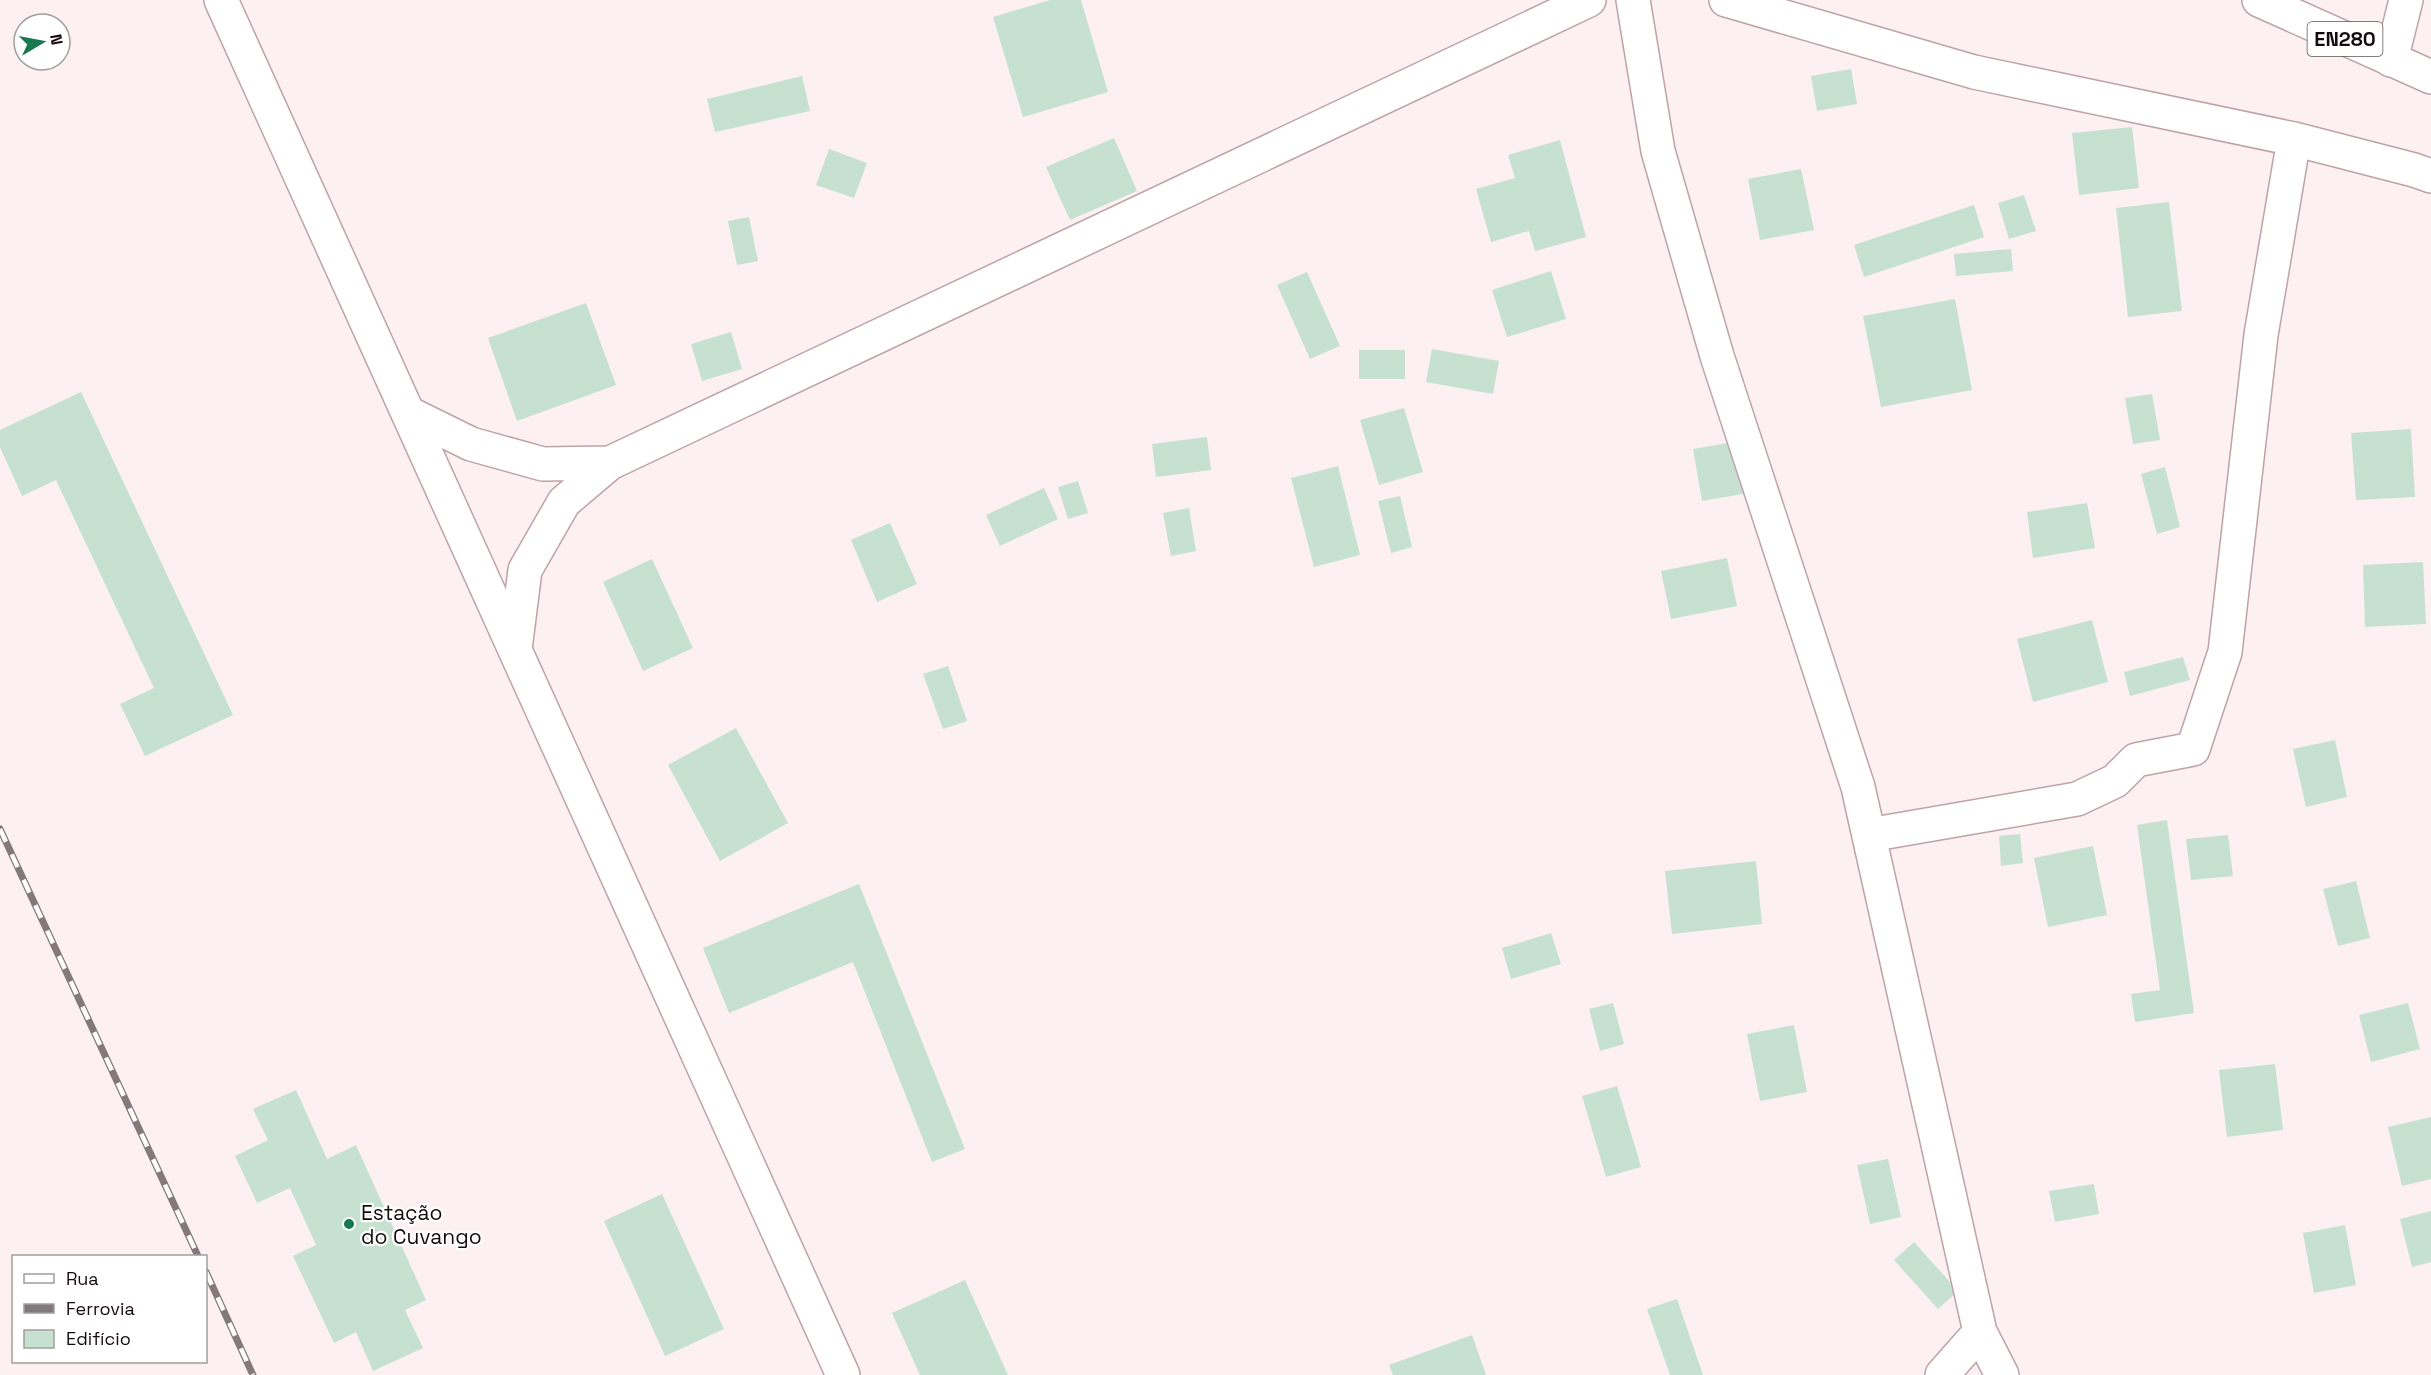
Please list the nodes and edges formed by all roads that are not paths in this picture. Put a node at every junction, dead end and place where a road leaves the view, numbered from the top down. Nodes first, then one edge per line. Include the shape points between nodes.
1 (221, 0) edge
2 (1589, 0) edge
3 (1633, 0) edge
4 (1726, 0) edge
5 (2259, 0) edge
6 (2406, 0) edge
7 (2391, 60) junction
8 (2431, 77) edge
9 (2294, 139) junction
10 (2431, 177) edge
11 (408, 413) junction
12 (610, 463) junction
13 (515, 650) junction
14 (1869, 835) junction
15 (1980, 1332) junction
16 (843, 1375) edge
17 (1942, 1375) edge
18 (2002, 1375) edge

1 - 11 street
2 - 12 street
3 - 14 street via 1658,151 1717,356 1858,787
4 - 9 street via 1974,72
5 - 7 street, EN280
6 - 7 street
7 - 8 street, EN280
9 - 10 street
9 - 14 street via 2261,335 2225,652 2193,749 2136,760 2115,781 2077,799
11 - 12 street via 471,444 543,464
11 - 13 street
12 - 13 street via 564,502 525,570
13 - 16 street
14 - 15 street
15 - 17 street
15 - 18 street

